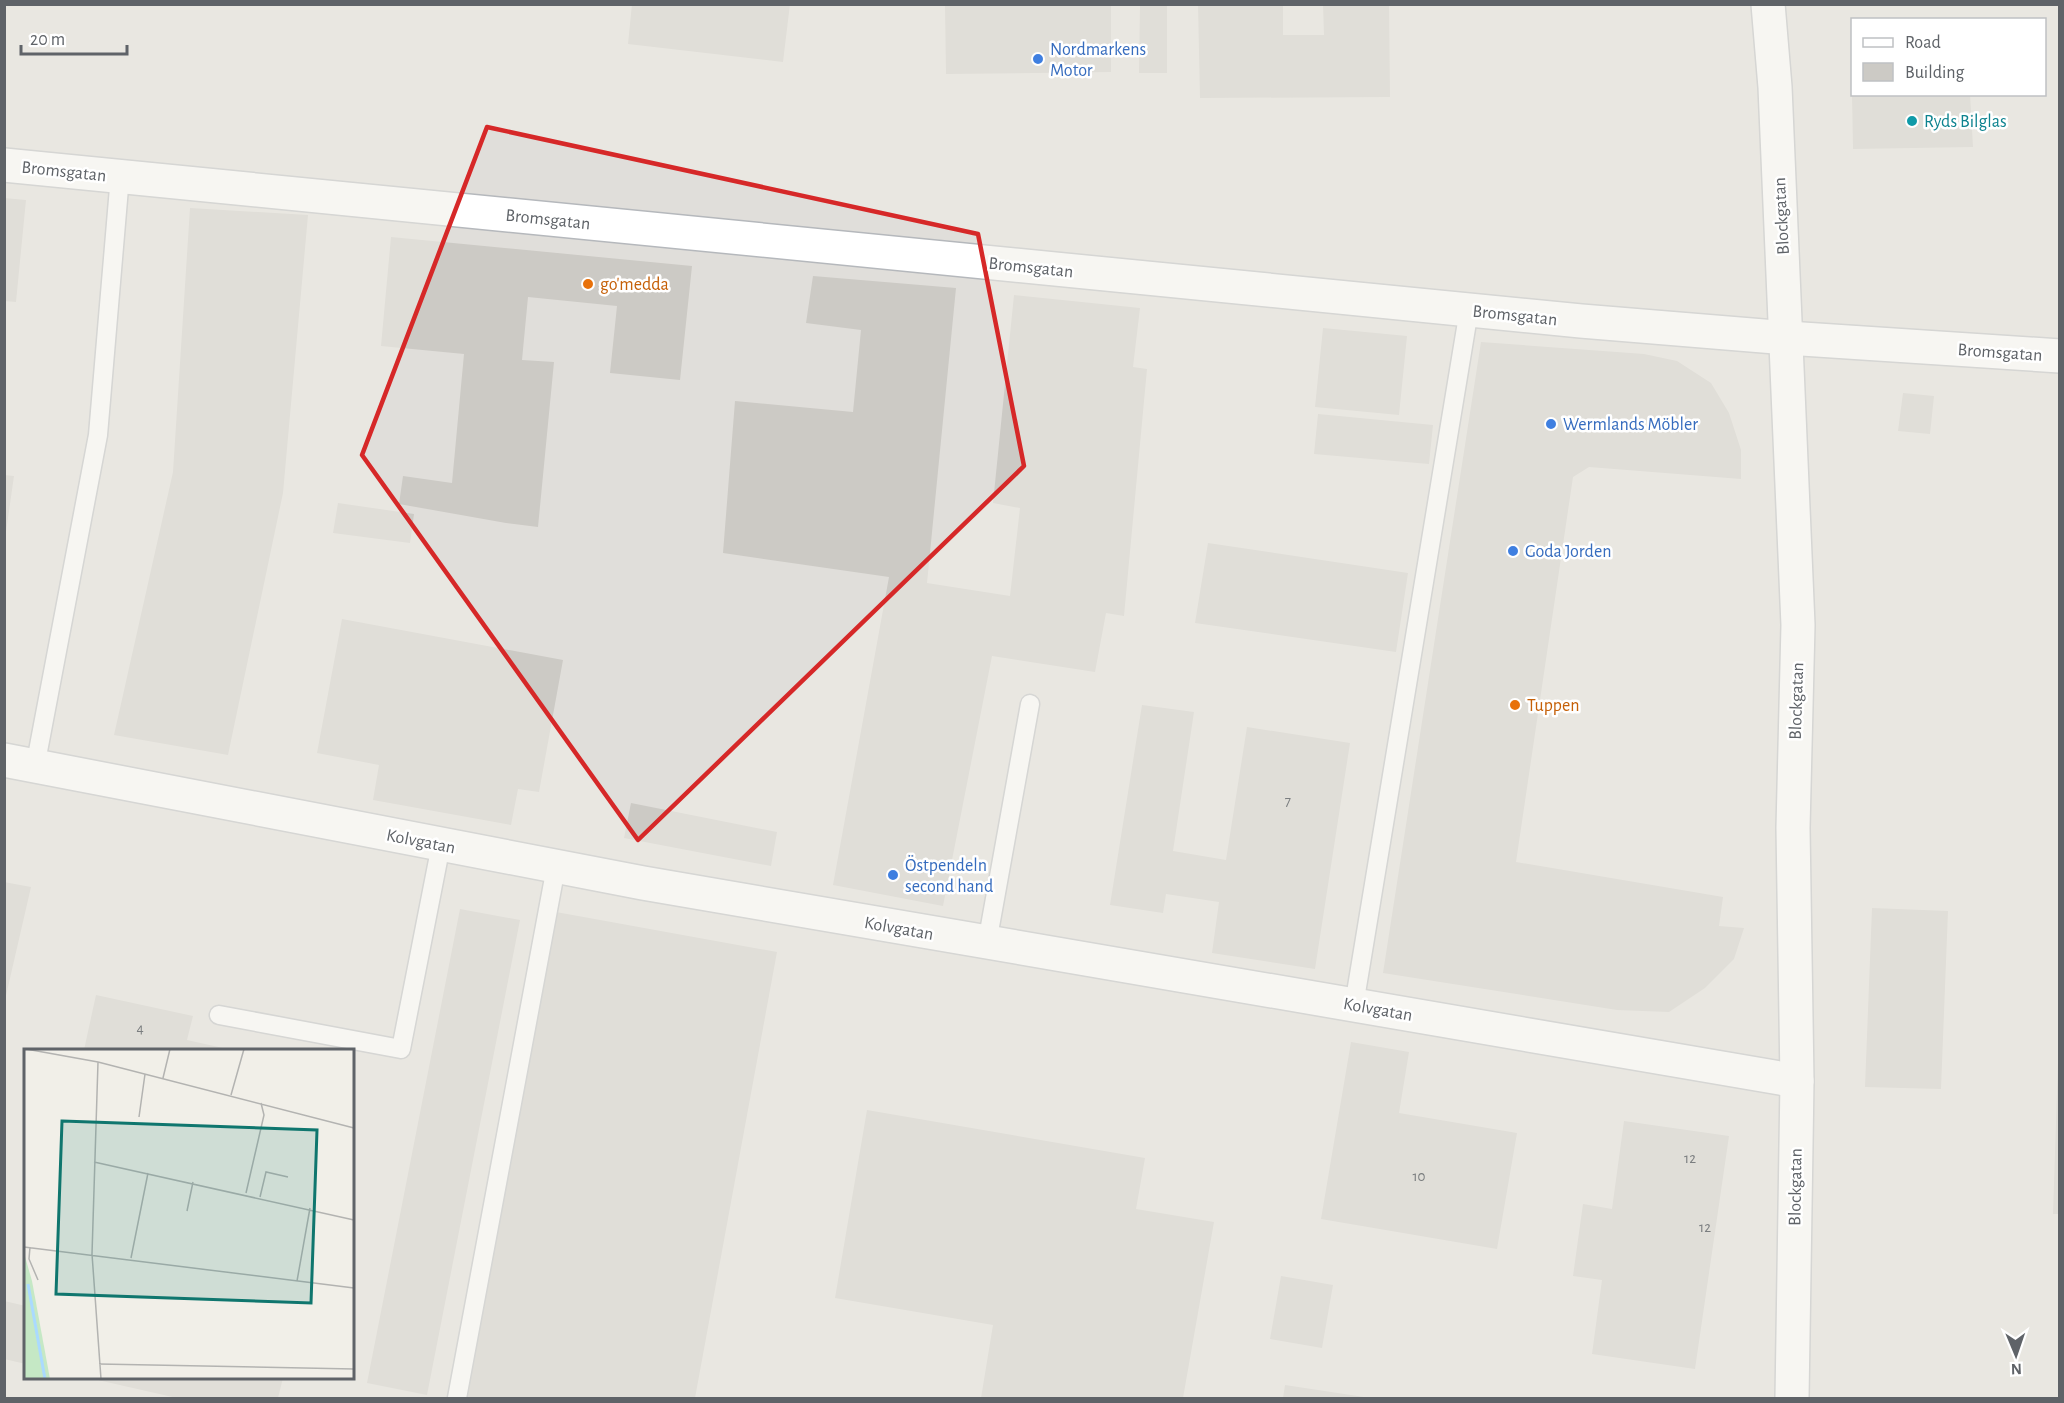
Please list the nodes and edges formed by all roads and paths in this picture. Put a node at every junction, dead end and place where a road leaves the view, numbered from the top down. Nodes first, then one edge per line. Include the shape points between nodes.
1 (1768, 4) edge
2 (4, 165) edge
3 (120, 176) junction
4 (1469, 310) junction
5 (1787, 338) junction
6 (2060, 356) edge
7 (1030, 704) dead end
8 (20, 763) edge
9 (441, 844) junction
10 (556, 867) junction
11 (987, 943) junction
12 (1354, 1005) junction
13 (219, 1015) dead end
14 (1797, 1081) junction
15 (457, 1398) edge
16 (1792, 1398) edge

1 - 5 street, Blockgatan
2 - 3 street, Bromsgatan
3 - 4 street, Bromsgatan
3 - 8 lane via 98,435
4 - 5 street, Bromsgatan
4 - 12 lane
5 - 6 street, Bromsgatan
5 - 14 street, Blockgatan via 1798,625 1793,828
7 - 11 lane
8 - 9 street, Kolvgatan
9 - 10 street, Kolvgatan
9 - 13 lane via 401,1049
10 - 11 street, Kolvgatan
10 - 15 lane
11 - 12 street, Kolvgatan
12 - 14 street, Kolvgatan
14 - 16 street, Blockgatan

